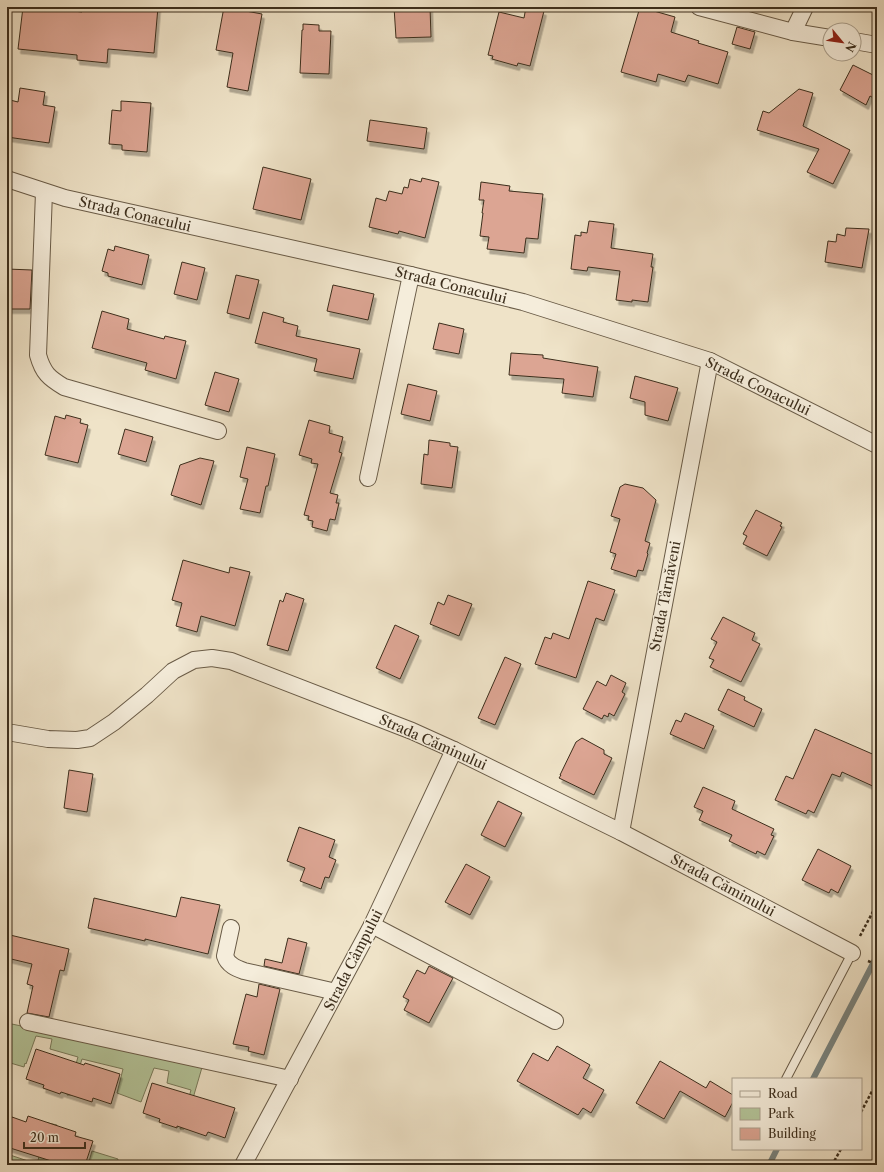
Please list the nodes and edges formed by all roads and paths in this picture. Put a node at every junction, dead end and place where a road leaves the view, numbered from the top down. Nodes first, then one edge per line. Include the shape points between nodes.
1 (699, 7) edge
2 (806, 7) edge
3 (793, 32) junction
4 (822, 37) edge
5 (862, 43) edge
6 (877, 45) edge
7 (7, 179) edge
8 (44, 192) junction
9 (411, 275) junction
10 (710, 361) junction
11 (218, 430) dead end
12 (877, 445) edge
13 (368, 478) dead end
14 (7, 732) edge
15 (454, 750) junction
16 (621, 832) junction
17 (877, 904) edge
18 (372, 925) junction
19 (231, 928) dead end
20 (852, 953) junction
21 (336, 992) junction
22 (555, 1021) dead end
23 (28, 1022) dead end
24 (787, 1078) edge
25 (290, 1079) junction
26 (877, 1082) edge
27 (862, 1110) edge
28 (840, 1150) edge
29 (243, 1165) edge
30 (832, 1165) edge

1 - 3 street
2 - 3 street
3 - 4 street
5 - 6 street
7 - 8 street, Strada Conacului
8 - 9 street, Strada Conacului via 92,205
8 - 11 street via 38,356 49,378 64,387
9 - 10 street, Strada Conacului via 522,302
9 - 13 street
10 - 12 street, Strada Conacului
10 - 16 street, Strada Târnăveni
14 - 15 street, Strada Căminului via 48,739 90,738 114,722 173,671 194,660 212,658 231,661 412,731
15 - 16 street, Strada Căminului
15 - 18 street, Strada Câmpului
16 - 20 street, Strada Căminului
17 - 20 path
18 - 21 street, Strada Câmpului
18 - 22 street
19 - 21 street via 225,956 235,967
20 - 24 lane
21 - 25 street, Strada Câmpului
23 - 25 street
25 - 29 street, Strada Câmpului
26 - 27 path
28 - 30 path

